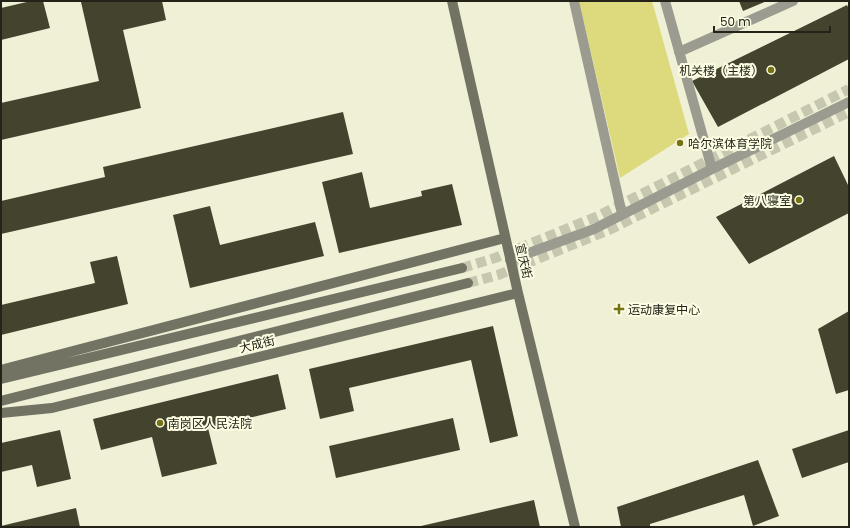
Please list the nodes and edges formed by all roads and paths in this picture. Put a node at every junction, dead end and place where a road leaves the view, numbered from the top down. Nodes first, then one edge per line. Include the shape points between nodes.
1 (452, 1) edge
2 (574, 1) edge
3 (665, 1) edge
4 (793, 1) edge
5 (679, 52) junction
6 (849, 102) edge
7 (712, 169) junction
8 (622, 214) junction
9 (505, 238) junction
10 (510, 260) junction
11 (462, 268) tunnel mouth
12 (468, 283) tunnel mouth
13 (518, 293) junction
14 (1, 370) edge
15 (1, 379) edge
16 (1, 401) edge
17 (1, 413) edge
18 (575, 527) edge

1 - 9 main road, 宣庆街
2 - 8 street
3 - 5 street
4 - 5 street
5 - 7 street
6 - 7 street
7 - 8 street
8 - 10 street via 594,229
9 - 10 main road, 宣庆街
9 - 14 main road
10 - 13 main road, 宣庆街
11 - 15 main road
12 - 16 main road, 大成街
13 - 17 main road, 大成街 via 52,408
13 - 18 main road, 宣庆街

